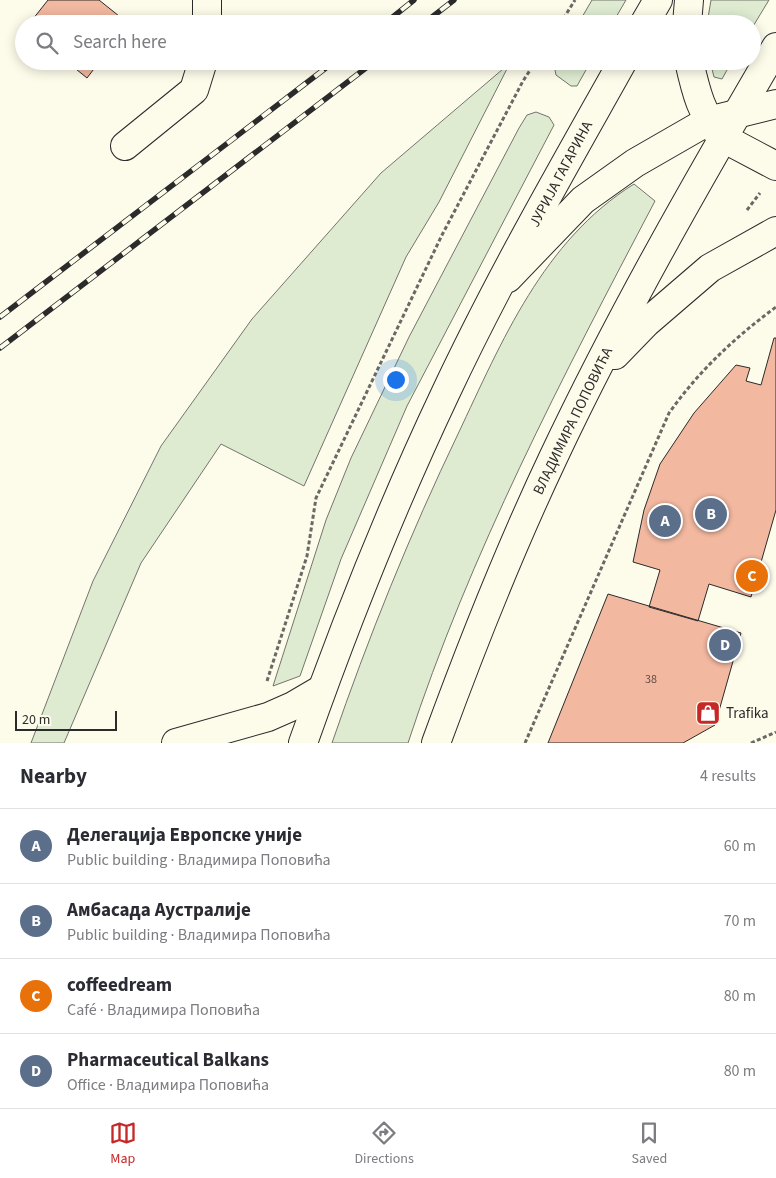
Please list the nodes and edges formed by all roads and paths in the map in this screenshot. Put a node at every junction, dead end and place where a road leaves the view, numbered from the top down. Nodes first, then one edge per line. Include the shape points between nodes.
1 (207, 0) edge
2 (575, 0) edge
3 (658, 0) edge
4 (689, 0) edge
5 (207, 15) edge
6 (566, 15) edge
7 (649, 15) edge
8 (688, 15) edge
9 (776, 48) edge
10 (200, 70) edge
11 (531, 70) edge
12 (618, 70) edge
13 (693, 70) edge
14 (776, 104) edge
15 (738, 113) junction
16 (716, 130) junction
17 (125, 146) dead end
18 (776, 166) edge
19 (761, 192) dead end
20 (745, 212) dead end
21 (776, 231) edge
22 (500, 286) junction
23 (776, 308) edge
24 (590, 382) junction
25 (322, 690) junction
26 (238, 731) edge
27 (776, 732) edge
28 (176, 743) edge
29 (302, 743) edge
30 (436, 743) edge
31 (525, 743) edge
32 (752, 743) edge

1 - 5 main road
2 - 6 path
3 - 7 main road
4 - 8 main road
9 - 15 main road
10 - 17 main road via 194,90
11 - 26 path via 442,236 316,498 306,556
12 - 22 main road, ЈУРИЈА ГАГАРИНА
13 - 16 main road
14 - 15 main road
15 - 16 main road, ВЛАДИМИРА ПОПОВИЋА
16 - 18 main road
16 - 22 main road via 635,163 583,200
16 - 24 main road, ВЛАДИМИРА ПОПОВИЋА
19 - 20 path
21 - 24 main road via 710,268 689,284 646,323
22 - 25 main road via 403,486
23 - 31 path via 720,352 689,385 669,413
24 - 30 main road, ВЛАДИМИРА ПОПОВИЋА via 510,555
25 - 26 main road
25 - 29 main road
26 - 28 main road
27 - 32 path

